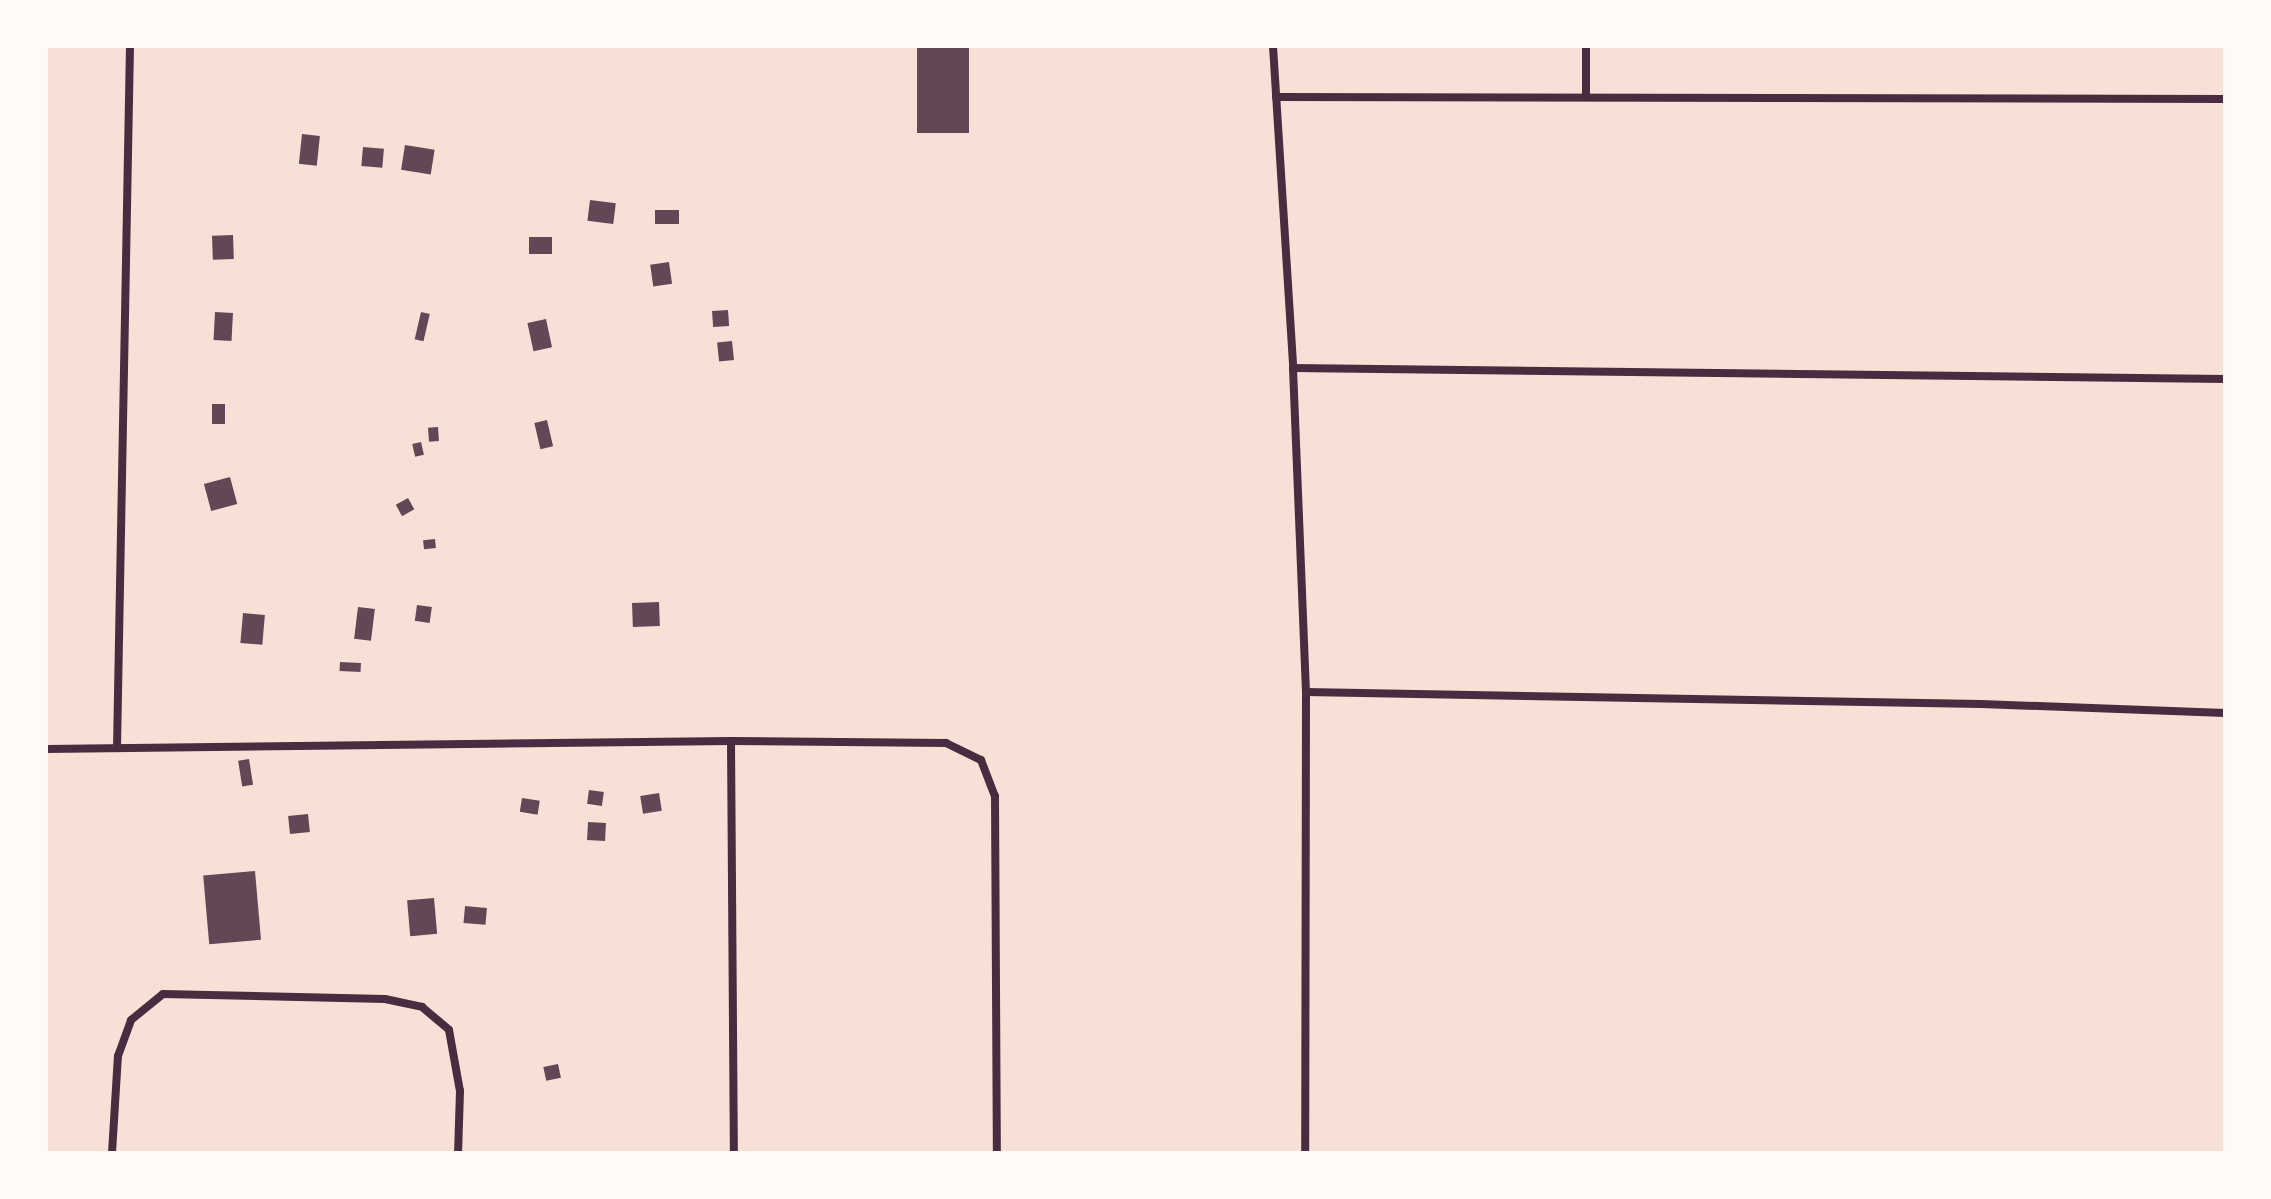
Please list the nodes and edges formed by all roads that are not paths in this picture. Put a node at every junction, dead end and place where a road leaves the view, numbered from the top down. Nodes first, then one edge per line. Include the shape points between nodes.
1 (130, 46) edge
2 (1273, 46) edge
3 (1586, 46) edge
4 (1586, 96) junction
5 (1276, 97) junction
6 (2225, 99) edge
7 (1293, 368) junction
8 (2225, 379) edge
9 (1306, 692) junction
10 (2225, 713) edge
11 (731, 741) junction
12 (117, 748) junction
13 (46, 749) edge
14 (112, 1153) edge
15 (458, 1153) edge
16 (734, 1153) edge
17 (997, 1153) edge
18 (1305, 1153) edge

1 - 12 street
2 - 5 street
3 - 4 street
4 - 5 street
4 - 6 street
5 - 7 street
7 - 8 street
7 - 9 street
9 - 10 street
9 - 18 street
11 - 12 street
11 - 16 street
11 - 17 street via 946,743 981,760 995,796
12 - 13 street
14 - 15 street via 118,1056 131,1020 163,994 385,999 422,1007 449,1030 460,1091

